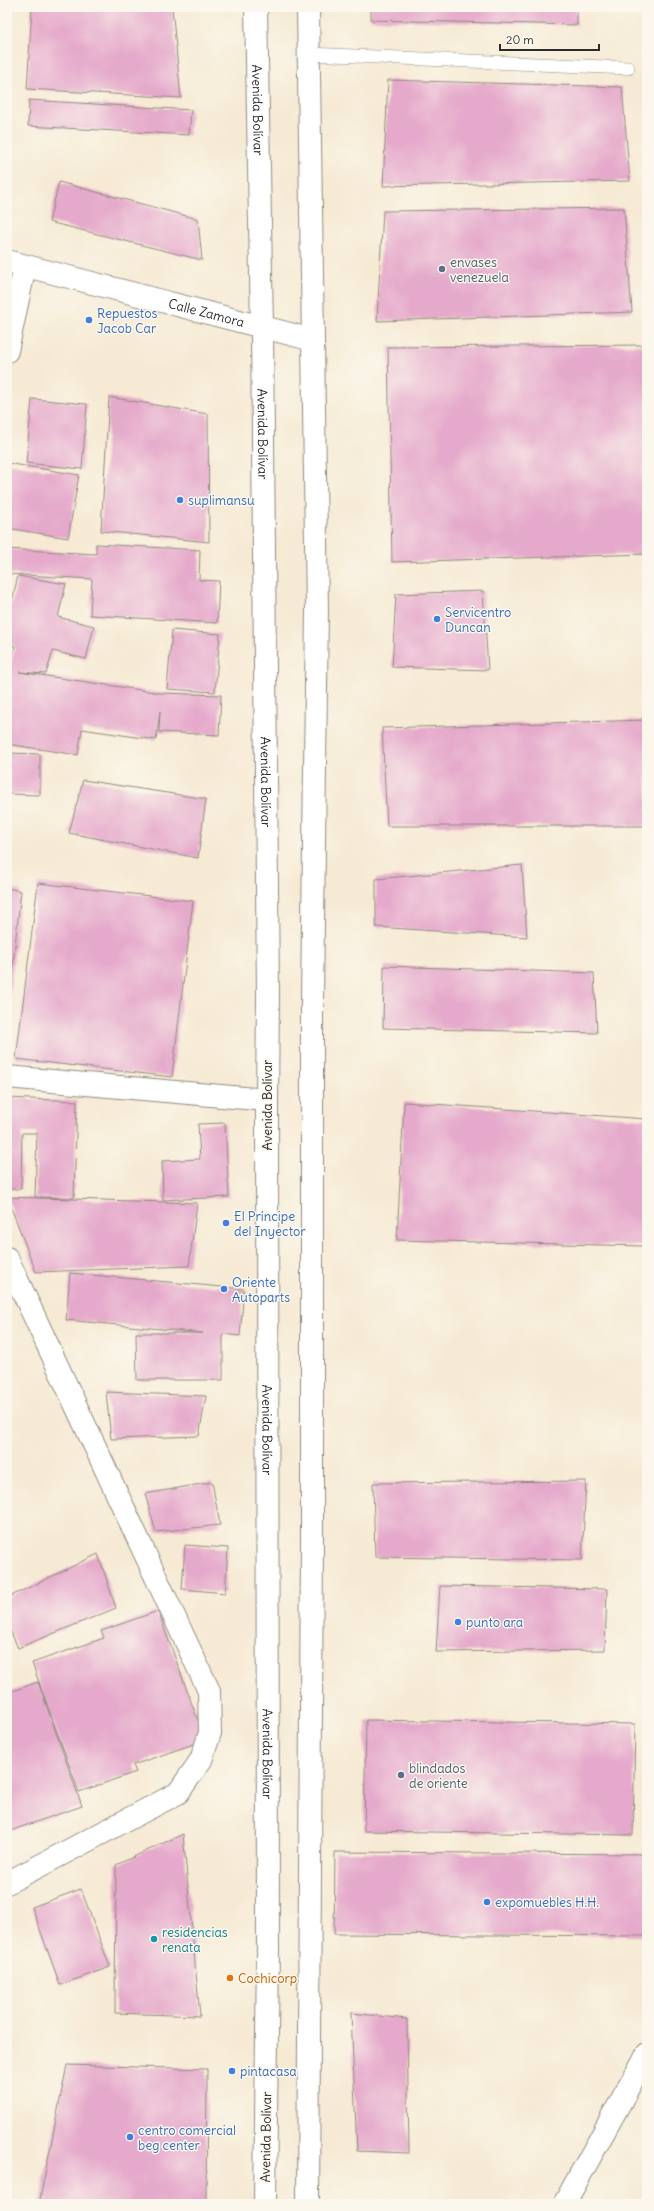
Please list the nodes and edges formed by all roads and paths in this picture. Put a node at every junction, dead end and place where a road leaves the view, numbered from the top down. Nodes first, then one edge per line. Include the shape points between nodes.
1 (256, 7) edge
2 (308, 7) edge
3 (308, 54) junction
4 (628, 68) dead end
5 (16, 263) edge
6 (262, 328) junction
7 (312, 340) junction
8 (7, 351) edge
9 (7, 1077) edge
10 (267, 1100) junction
11 (7, 1258) edge
12 (7, 1883) edge
13 (647, 2054) edge
14 (265, 2204) edge
15 (308, 2204) edge
16 (564, 2204) edge

1 - 6 street, Avenida Bolívar
2 - 3 street
3 - 4 lane
3 - 7 street
5 - 6 street, Calle Zamora
5 - 8 street
6 - 7 street, Calle Zamora
6 - 10 street, Avenida Bolívar
7 - 15 street via 317,609 312,1002
9 - 10 street
10 - 14 street, Avenida Bolívar via 268,1949
11 - 12 street via 209,1691 211,1706 210,1733 201,1760 178,1793
13 - 16 street

